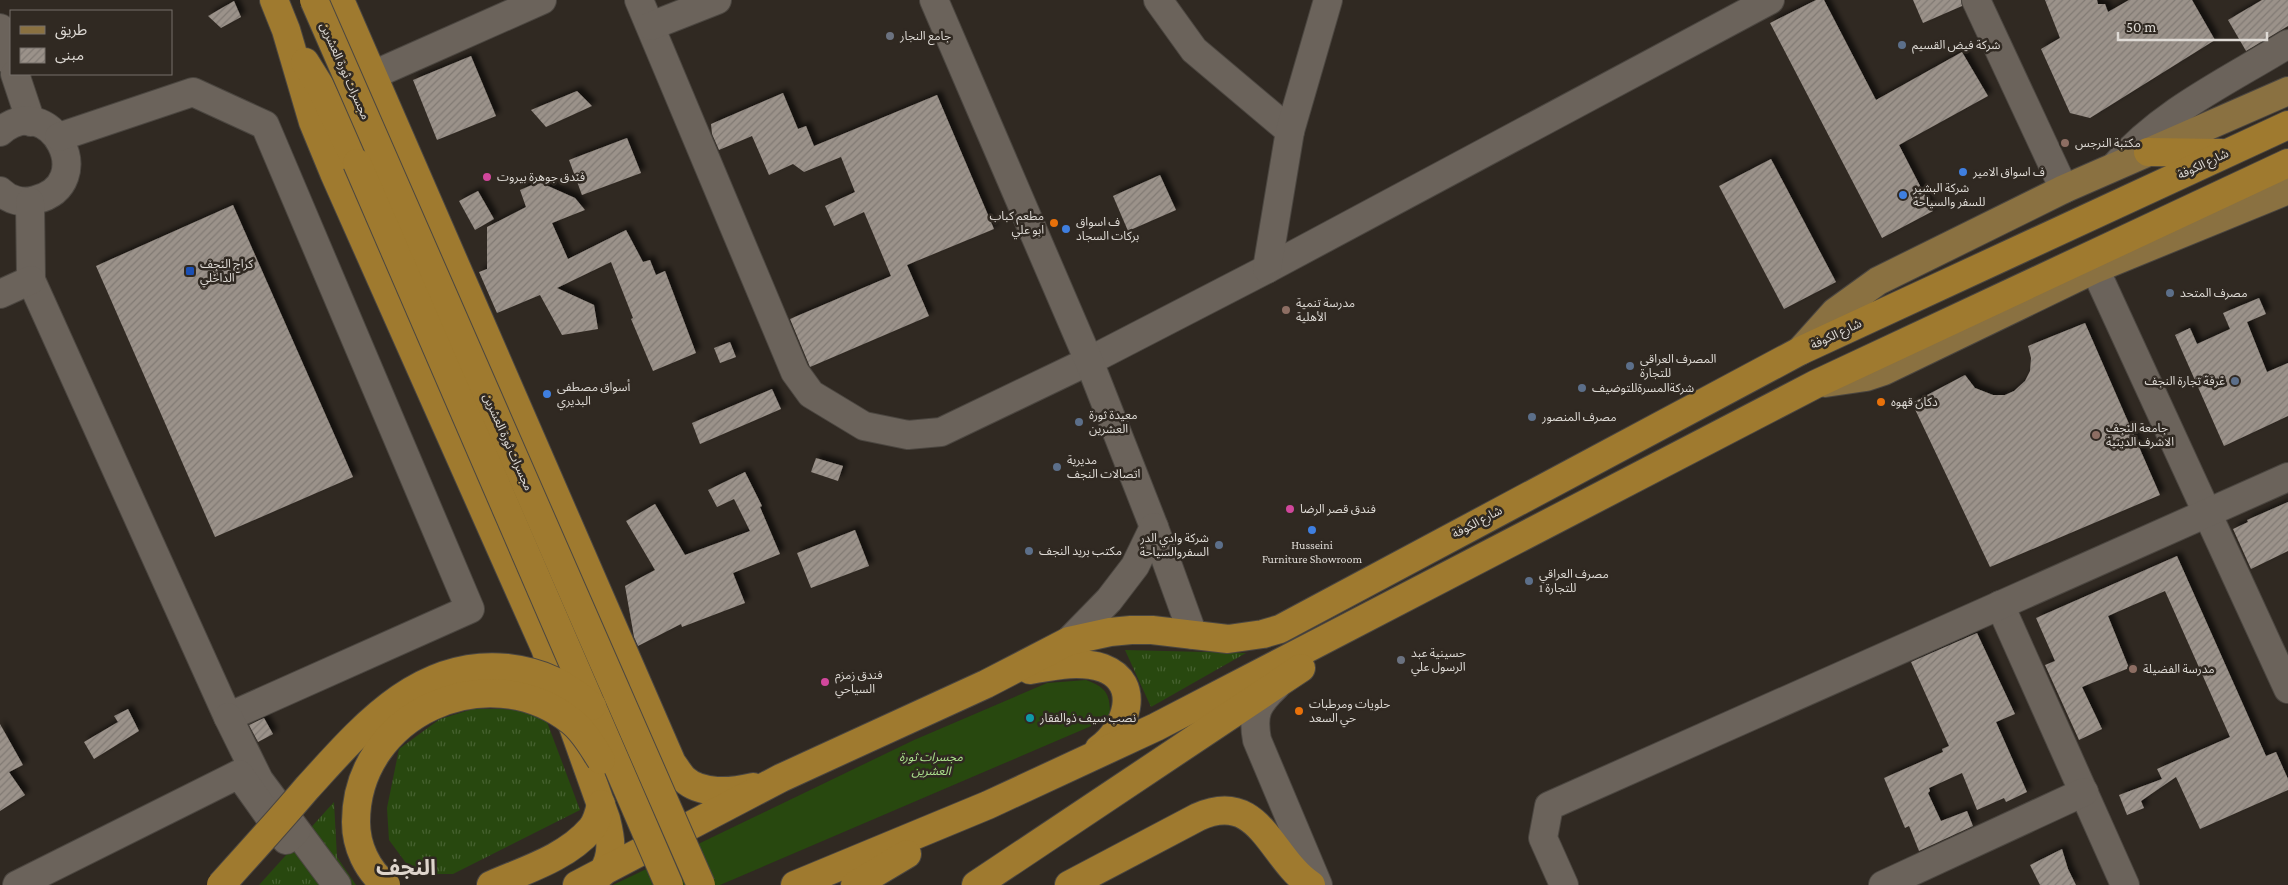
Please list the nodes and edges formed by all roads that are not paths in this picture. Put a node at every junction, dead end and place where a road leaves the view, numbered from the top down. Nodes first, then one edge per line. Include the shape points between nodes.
1 (274, 0) edge
2 (314, 0) edge
3 (340, 0) edge
4 (542, 0) edge
5 (639, 0) edge
6 (717, 0) edge
7 (934, 0) edge
8 (1158, 0) edge
9 (1328, 0) edge
10 (1770, 0) edge
11 (1976, 0) edge
12 (651, 26) junction
13 (0, 28) edge
14 (286, 30) junction
15 (2288, 44) edge
16 (10, 59) edge
17 (15, 75) edge
18 (373, 75) junction
19 (2288, 91) edge
20 (31, 122) junction
21 (2288, 125) edge
22 (1290, 131) junction
23 (0, 132) edge
24 (59, 137) junction
25 (2148, 152) junction
26 (2227, 153) junction
27 (2288, 164) edge
28 (2115, 166) junction
29 (2064, 189) junction
30 (2288, 190) edge
31 (0, 191) edge
32 (30, 202) junction
33 (1267, 270) junction
34 (2095, 270) junction
35 (31, 280) junction
36 (0, 294) edge
37 (1800, 351) junction
38 (1089, 361) junction
39 (1816, 384) junction
40 (2288, 477) edge
41 (2207, 512) junction
42 (1154, 527) junction
43 (594, 585) junction
44 (1404, 599) junction
45 (2000, 605) junction
46 (528, 615) junction
47 (1193, 635) junction
48 (1069, 641) junction
49 (986, 684) junction
50 (1276, 686) junction
51 (2288, 689) edge
52 (228, 716) junction
53 (571, 721) junction
54 (1068, 768) junction
55 (781, 778) junction
56 (2084, 792) junction
57 (661, 793) junction
58 (601, 804) junction
59 (988, 805) junction
60 (296, 831) junction
61 (523, 871) junction
62 (665, 877) edge
63 (591, 878) edge
64 (17, 885) edge
65 (221, 885) edge
66 (337, 885) edge
67 (386, 885) edge
68 (491, 885) edge
69 (701, 885) edge
70 (795, 885) edge
71 (855, 885) edge
72 (976, 885) edge
73 (1069, 885) edge
74 (1311, 885) edge
75 (1318, 885) edge
76 (1564, 885) edge
77 (1883, 885) edge
78 (2125, 885) edge

1 - 14 highway
2 - 57 highway, مجسرات ثورة العشرين, bridge
3 - 18 highway
4 - 18 street
5 - 12 street
6 - 12 street
7 - 38 street
8 - 22 street via 1194,50
9 - 22 street
10 - 33 street
11 - 29 street
12 - 38 street via 795,372 810,394 864,426 908,434 940,432
13 - 16 street
14 - 46 highway via 313,122 334,173
14 - 62 highway, bridge via 320,86 357,163
15 - 28 street via 2163,121
17 - 20 street
18 - 43 highway
19 - 25 main road
20 - 23 street via 18,123
20 - 24 street via 42,124
21 - 26 highway, شارع الكوفة
22 - 33 street
24 - 32 street via 67,160 66,172 52,193
24 - 52 street via 193,92 266,125 470,609
25 - 26 highway
25 - 28 main road
26 - 37 highway, شارع الكوفة
27 - 39 highway
28 - 29 main road
29 - 37 main road via 1878,281 1836,312
30 - 34 main road
31 - 32 street via 16,200
32 - 35 street
33 - 38 street
34 - 39 main road via 1884,371
34 - 41 street
35 - 36 street
35 - 52 street
37 - 47 highway, شارع الكوفة via 1280,629 1228,639
38 - 42 street
39 - 44 highway
40 - 41 street
41 - 45 street
41 - 51 street
42 - 47 street
42 - 48 street via 1135,566 1109,600
43 - 46 highway via 593,611 575,630 554,633 535,623
43 - 55 highway via 672,763 685,780 716,791 737,791
44 - 50 highway
44 - 54 highway via 1156,727
45 - 56 street
45 - 76 street via 1549,806 1543,838
46 - 53 highway via 545,648
47 - 48 highway, شارع الكوفة via 1131,630
48 - 49 highway, شارع الكوفة
49 - 54 highway via 1021,672 1070,664 1092,666 1113,674 1121,682 1128,703 1118,730 1106,744
49 - 55 highway
50 - 72 highway
50 - 75 street via 1262,700 1256,713 1257,740
52 - 60 street via 259,780
53 - 58 highway
53 - 62 highway, bridge via 589,740
53 - 67 highway, bridge via 536,702 508,694 478,694 428,708 391,734 372,757 356,803 361,851 372,871
54 - 59 highway
55 - 63 highway
56 - 77 street
56 - 78 street
57 - 65 highway, bridge via 623,736 577,694 550,678 521,670 463,668 431,679 371,720
57 - 69 highway, مجسرات ثورة العشرين, bridge
58 - 61 highway via 592,828 574,845
58 - 63 highway via 611,849 609,862
59 - 70 highway
59 - 71 highway
60 - 64 street via 286,840 239,774
60 - 66 street
61 - 63 highway
61 - 68 highway
73 - 74 highway via 1210,812 1223,810 1249,816 1297,876

